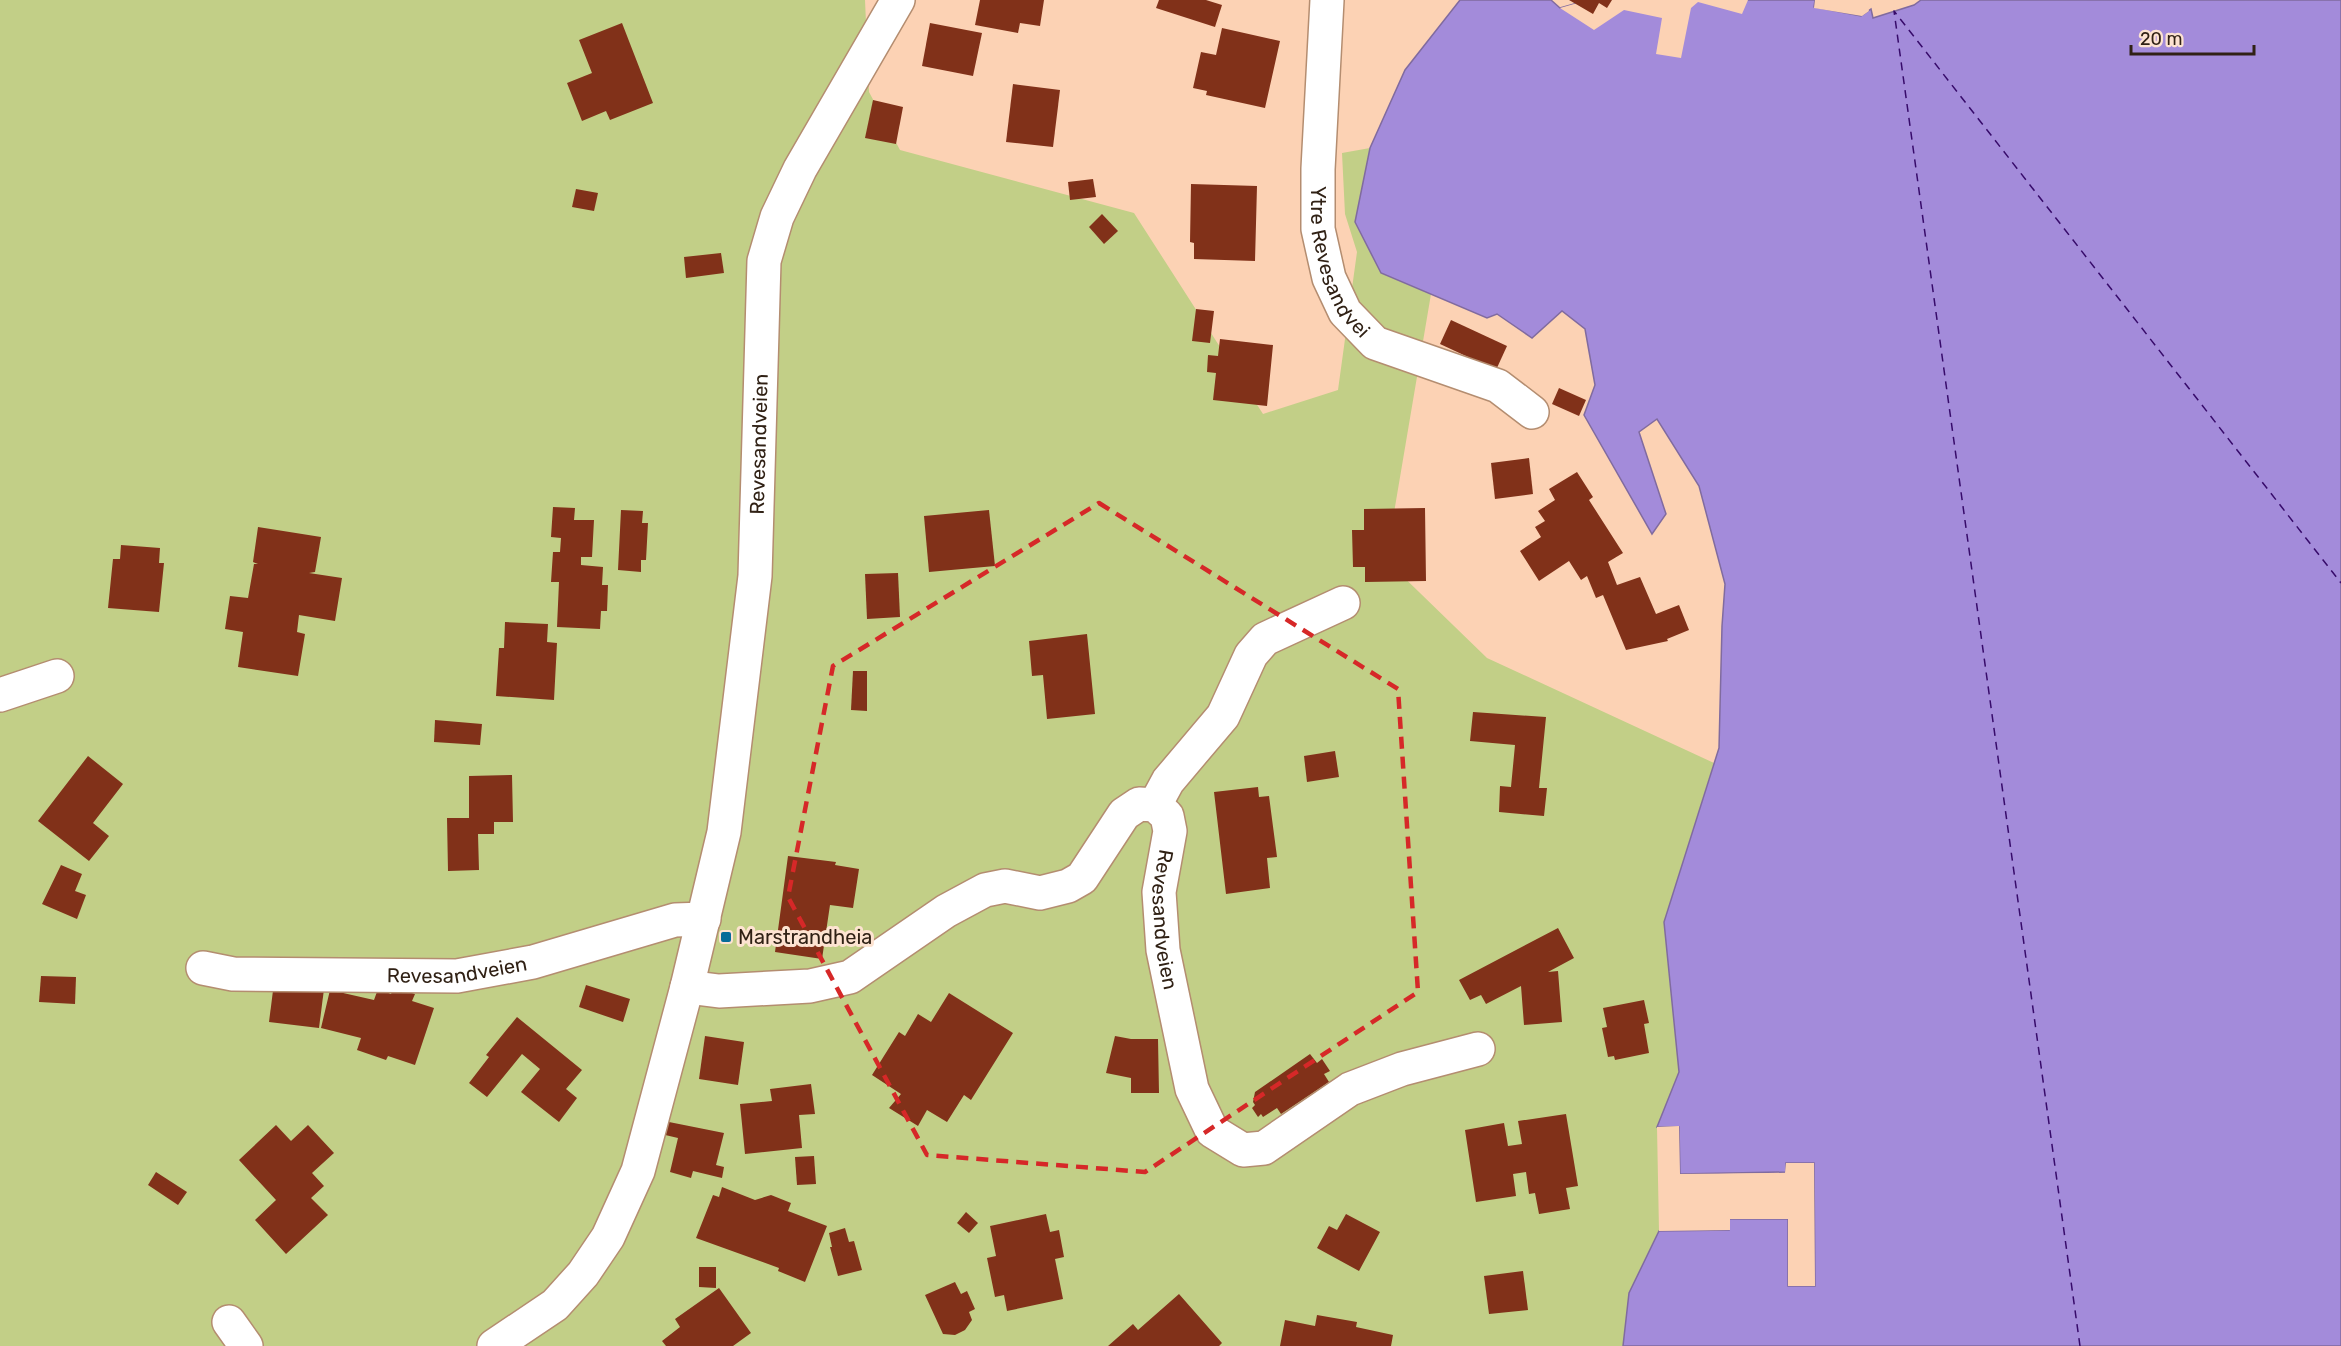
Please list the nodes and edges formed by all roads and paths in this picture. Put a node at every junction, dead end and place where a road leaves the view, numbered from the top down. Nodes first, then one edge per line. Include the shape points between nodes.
1 (898, 0) edge
2 (1327, 0) edge
3 (1532, 412) dead end
4 (1343, 603) dead end
5 (57, 676) dead end
6 (0, 695) edge
7 (1155, 806) junction
8 (704, 919) junction
9 (203, 968) dead end
10 (687, 987) junction
11 (1478, 1049) dead end
12 (494, 1346) edge

1 - 8 street, Revesandveien via 800,169 777,217 764,261 755,576 724,832
2 - 3 street, Ytre Revesandvei via 1318,229 1329,278 1345,312 1375,344 1498,386
4 - 7 street via 1265,639 1251,655 1223,716 1168,781
5 - 6 street
7 - 10 street via 1139,804 1124,814 1082,878 1068,886 1040,893 1005,886 985,890 946,911 850,977 810,986 719,991
7 - 11 street, Revesandveien via 1167,816 1170,831 1159,892 1163,950 1192,1089 1212,1131 1243,1150 1264,1148 1350,1089 1402,1069
8 - 9 street, Revesandveien via 675,920 533,962 457,976 233,974
8 - 10 street, Revesandveien
10 - 12 street, Revesandveien via 638,1171 608,1237 583,1274 555,1305

